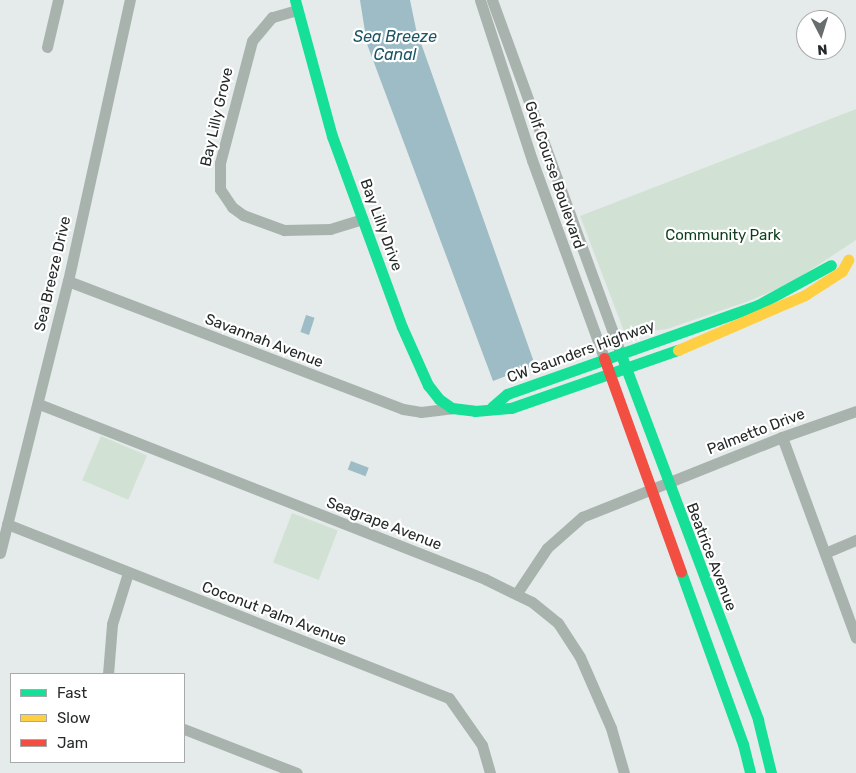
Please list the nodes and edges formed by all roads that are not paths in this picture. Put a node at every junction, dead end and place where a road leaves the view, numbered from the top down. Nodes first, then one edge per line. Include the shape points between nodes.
1 (58, 0) edge
2 (130, 0) edge
3 (480, 0) edge
4 (492, 0) edge
5 (296, 5) edge
6 (47, 47) dead end
7 (362, 219) junction
8 (852, 258) edge
9 (68, 281) junction
10 (620, 352) junction
11 (604, 358) junction
12 (626, 369) junction
13 (610, 375) junction
14 (38, 404) junction
15 (492, 407) junction
16 (452, 408) junction
17 (856, 410) edge
18 (782, 437) junction
19 (667, 482) junction
20 (650, 489) junction
21 (7, 524) junction
22 (856, 540) edge
23 (0, 553) edge
24 (825, 553) junction
25 (128, 573) junction
26 (517, 593) junction
27 (856, 638) edge
28 (108, 673) edge
29 (185, 729) edge
30 (298, 773) edge
31 (490, 773) edge
32 (624, 773) edge
33 (750, 773) edge
34 (771, 773) edge

1 - 6 street
2 - 9 street, Sea Breeze Drive
3 - 11 street, Golf Course Boulevard via 532,160
4 - 10 street, Golf Course Boulevard
5 - 7 main road, Bay Lilly Drive via 312,73
5 - 7 street, Bay Lilly Grove via 272,17 252,41 220,163 220,189 227,202 243,215 284,230 330,229
7 - 16 main road, Bay Lilly Drive via 419,369 433,393
8 - 10 main road, CW Saunders Highway via 836,262 758,305
8 - 12 main road, CW Saunders Highway via 842,271 824,284 763,317
9 - 14 street, Sea Breeze Drive
9 - 16 street, Savannah Avenue via 403,409 421,412
10 - 11 main road, CW Saunders Highway
10 - 12 main road, Beatrice Avenue
11 - 13 main road
11 - 15 main road, CW Saunders Highway via 507,394
12 - 13 main road, CW Saunders Highway
12 - 19 main road, Beatrice Avenue
13 - 15 main road, CW Saunders Highway via 511,408
13 - 20 main road
14 - 21 street, Sea Breeze Drive
14 - 26 street, Seagrape Avenue
15 - 16 main road via 475,412
17 - 18 street, Palmetto Drive
18 - 19 street, Palmetto Drive
18 - 24 street
19 - 20 street, Palmetto Drive
19 - 34 main road, Beatrice Avenue via 758,720
20 - 26 street, Palmetto Drive via 573,523 547,548
20 - 33 main road via 743,744
21 - 23 street, Sea Breeze Drive
21 - 25 street, Coconut Palm Avenue
22 - 24 street
24 - 27 street
25 - 28 street via 112,624
25 - 31 street, Coconut Palm Avenue via 449,698 482,745
26 - 32 street, Seagrape Avenue via 551,617 570,639 611,728
29 - 30 street

